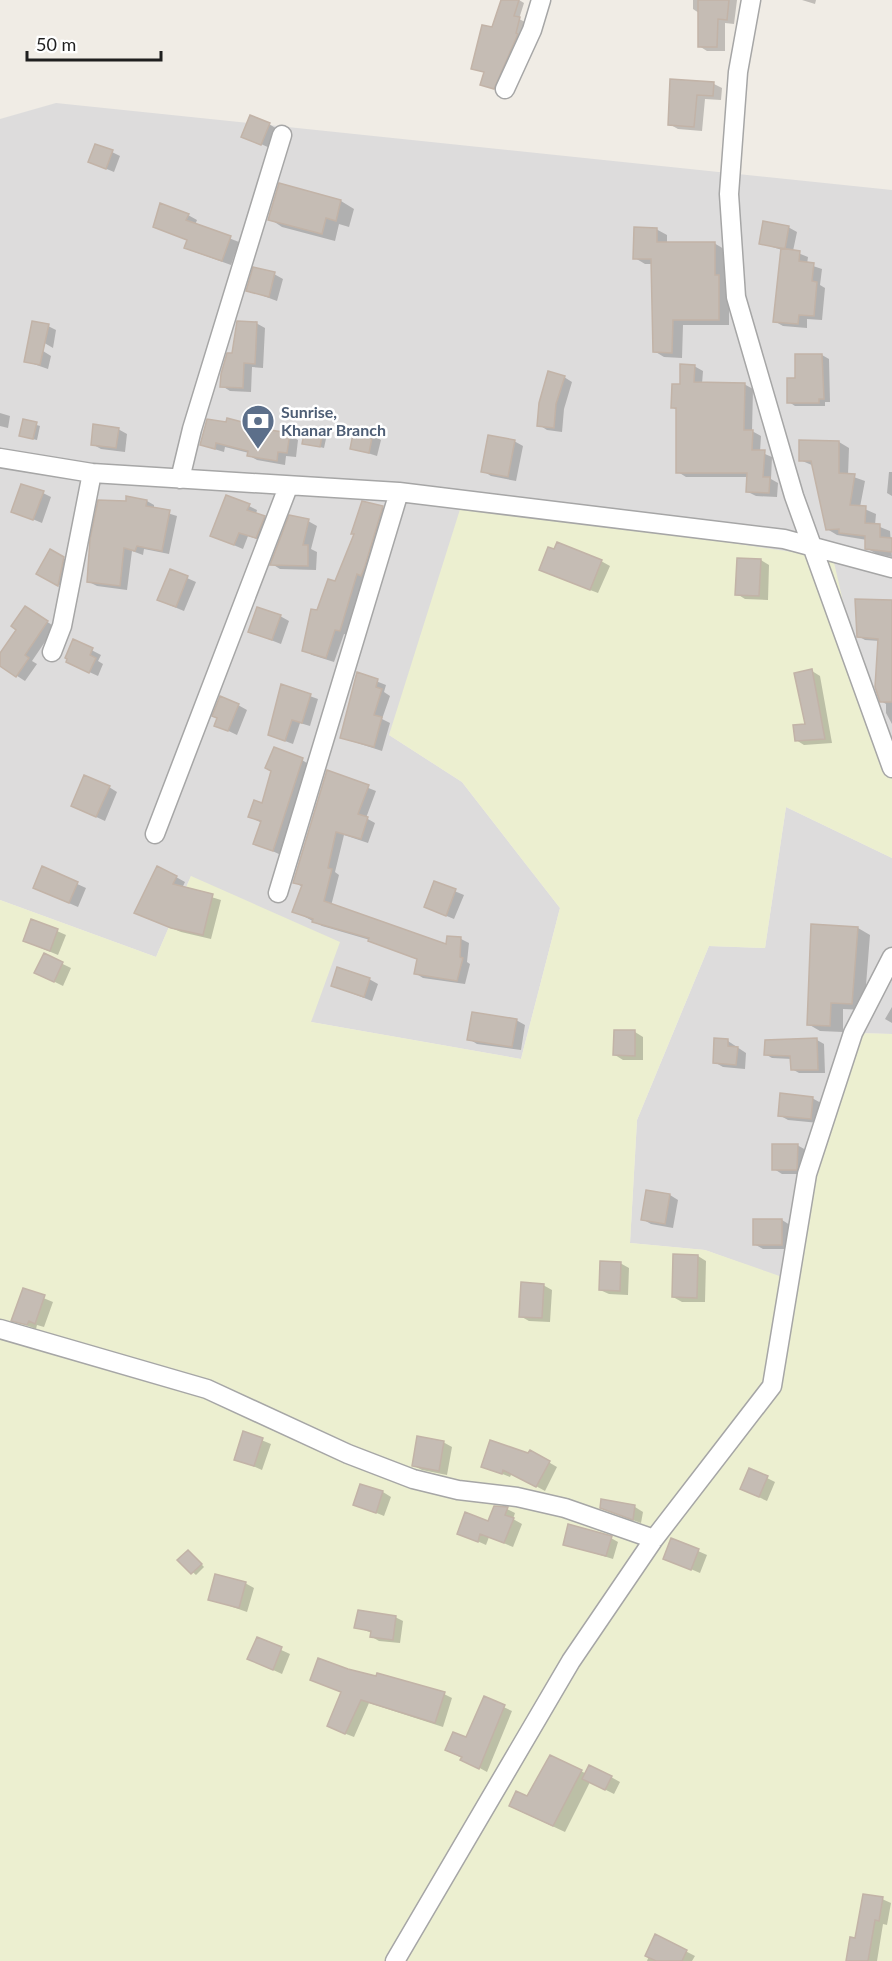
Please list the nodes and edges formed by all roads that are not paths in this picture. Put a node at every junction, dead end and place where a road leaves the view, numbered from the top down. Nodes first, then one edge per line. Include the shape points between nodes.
1 (541, 0) edge
2 (751, 0) edge
3 (505, 89) dead end
4 (282, 135) dead end
5 (0, 458) edge
6 (92, 473) junction
7 (180, 479) junction
8 (288, 487) junction
9 (399, 492) junction
10 (811, 545) junction
11 (892, 568) edge
12 (52, 652) dead end
13 (892, 768) edge
14 (155, 834) dead end
15 (278, 893) dead end
16 (892, 957) edge
17 (0, 1329) edge
18 (654, 1539) junction
19 (395, 1961) edge

1 - 3 street
2 - 10 street via 738,72 729,194 736,297
4 - 7 street
5 - 6 street
6 - 7 street
6 - 12 street via 62,626
7 - 8 street
8 - 9 street
8 - 14 street
9 - 10 street
9 - 15 street
10 - 11 street
10 - 13 street
16 - 18 street via 853,1033 807,1174 772,1386
17 - 18 street via 207,1389 348,1454 413,1479 565,1508
18 - 19 street via 571,1661

